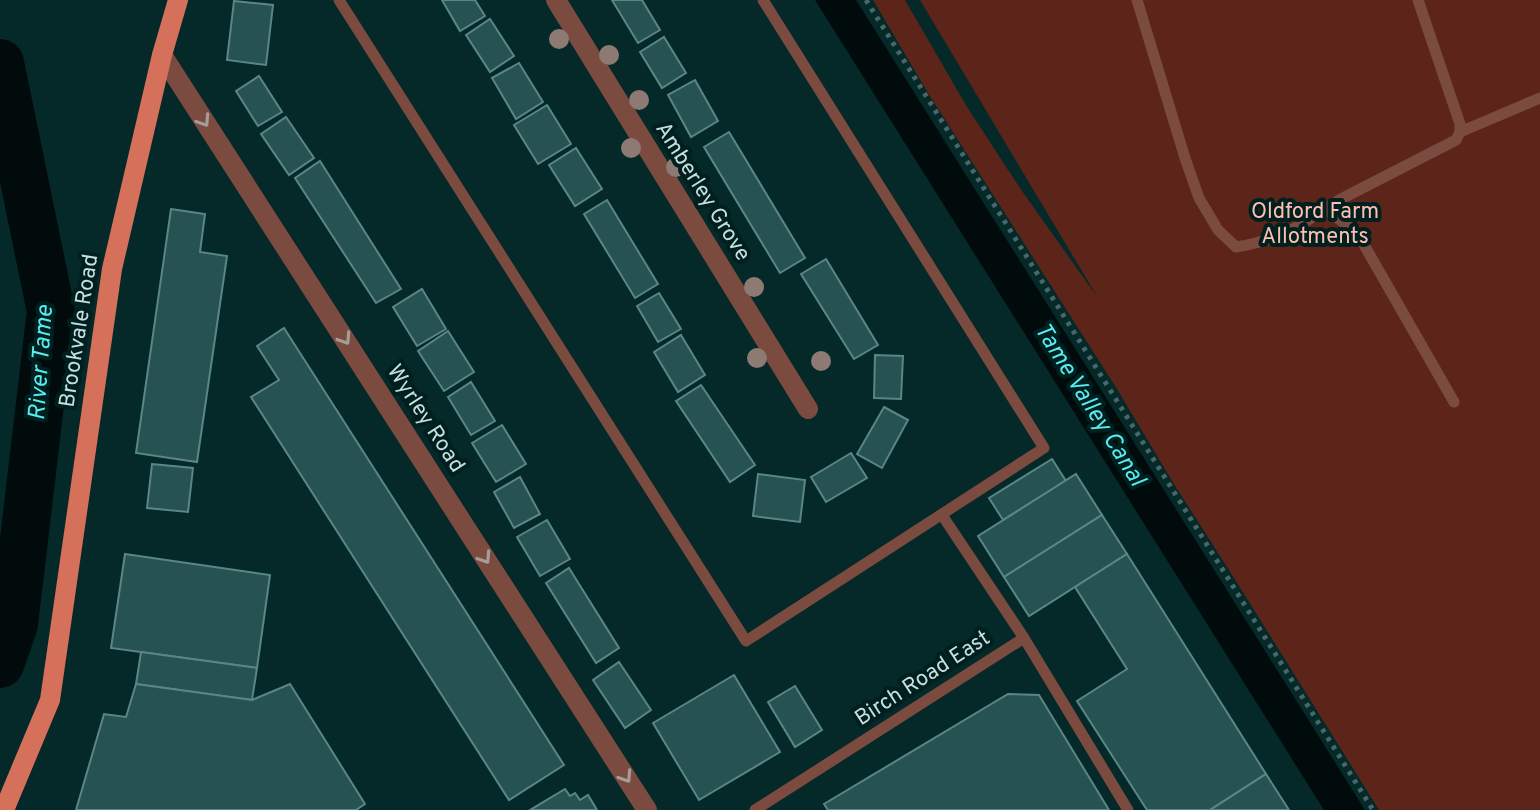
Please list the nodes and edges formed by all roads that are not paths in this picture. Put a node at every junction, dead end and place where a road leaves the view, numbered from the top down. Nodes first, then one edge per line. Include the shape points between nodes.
1 (178, 0) edge
2 (339, 0) edge
3 (556, 0) edge
4 (763, 0) edge
5 (1137, 0) edge
6 (1418, 0) edge
7 (162, 55) junction
8 (1540, 98) edge
9 (1460, 132) junction
10 (1325, 209) junction
11 (1454, 402) dead end
12 (808, 409) dead end
13 (942, 515) junction
14 (1024, 638) junction
15 (4, 810) edge
16 (647, 810) edge
17 (755, 810) edge
18 (1128, 810) edge

1 - 7 main road, Brookvale Road
2 - 13 lane via 746,641
3 - 12 street, Amberley Grove
4 - 13 lane via 1044,448
5 - 10 lane via 1199,198 1218,230 1236,247 1259,243 1296,229
6 - 9 lane
7 - 15 main road, Brookvale Road via 112,269 50,700
7 -> 16 street, Wyrley Road
8 - 9 lane
9 - 10 lane via 1456,140
10 - 11 lane via 1363,243
13 - 14 lane
14 - 17 lane, Birch Road East
14 - 18 lane, Birch Road East

